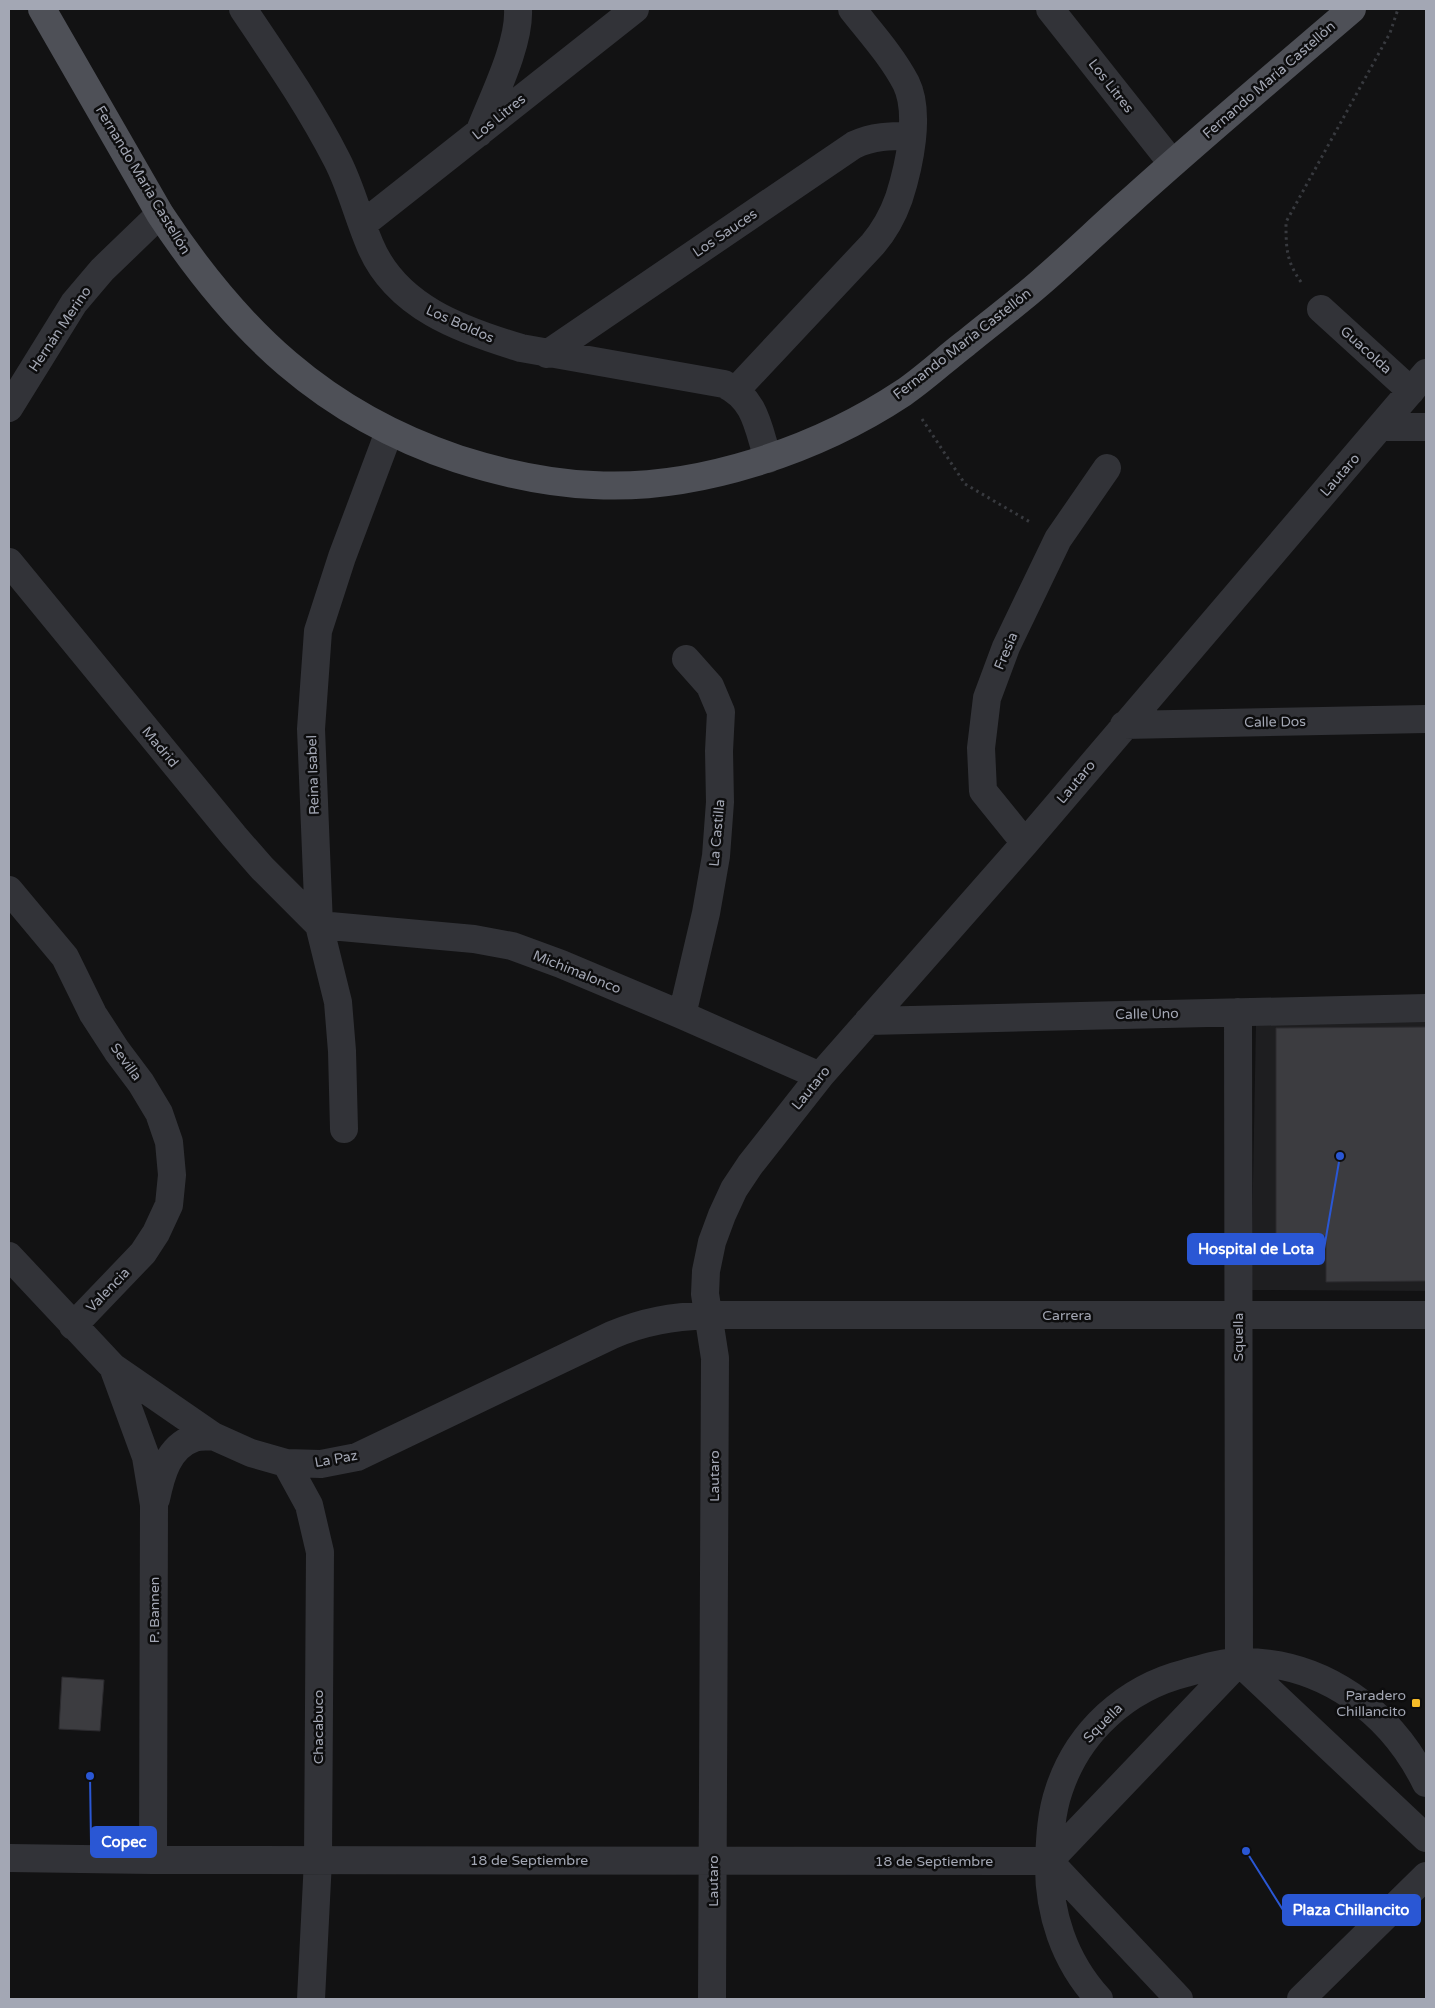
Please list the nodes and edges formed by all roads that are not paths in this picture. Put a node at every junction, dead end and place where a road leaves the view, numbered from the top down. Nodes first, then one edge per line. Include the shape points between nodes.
1 (42, 9) edge
2 (243, 9) edge
3 (518, 9) edge
4 (635, 9) edge
5 (852, 9) edge
6 (1050, 9) edge
7 (1352, 9) edge
8 (478, 134) junction
9 (911, 136) junction
10 (1172, 163) junction
11 (160, 214) junction
12 (363, 224) junction
13 (1321, 309) road end
14 (547, 354) junction
15 (1419, 382) edge
16 (736, 390) junction
17 (9, 408) edge
18 (1426, 426) edge
19 (1381, 428) junction
20 (389, 432) junction
21 (768, 459) junction
22 (1107, 468) dead end
23 (9, 562) edge
24 (686, 659) dead end
25 (1426, 719) edge
26 (1124, 725) junction
27 (1025, 843) junction
28 (9, 890) edge
29 (319, 925) junction
30 (1426, 1008) edge
31 (1238, 1012) junction
32 (682, 1015) junction
33 (868, 1021) junction
34 (820, 1076) junction
35 (344, 1129) dead end
36 (143, 1254) joint
37 (9, 1256) edge
38 (708, 1315) junction
39 (1238, 1315) junction
40 (1426, 1316) edge
41 (73, 1326) junction
42 (113, 1367) junction
43 (214, 1436) junction
44 (286, 1463) junction
45 (154, 1505) junction
46 (1239, 1662) junction
47 (1426, 1784) edge
48 (1426, 1838) edge
49 (9, 1858) edge
50 (153, 1860) junction
51 (318, 1860) junction
52 (713, 1860) junction
53 (1049, 1861) junction
54 (1426, 1876) edge
55 (311, 1999) edge
56 (712, 1999) edge
57 (1099, 1999) edge
58 (1179, 1999) edge
59 (1302, 1999) edge

1 - 11 main road, Fernando María Castellón
2 - 12 street, Los Boldos via 326,139
3 - 8 street via 518,22 507,61
4 - 8 street, Los Litres
5 - 9 street via 906,84 913,111
6 - 10 street, Los Litres
7 - 10 main road, Fernando María Castellón
8 - 12 street, Los Litres
9 - 14 street, Los Sauces via 868,138 854,145
9 - 16 street via 898,199 882,232
10 - 21 main road, Fernando María Castellón via 1038,285 904,392 832,432
11 - 17 street, Hernán Merino via 102,270 74,304
11 - 20 main road, Fernando María Castellón via 226,302 291,369 322,392
12 - 14 street, Los Boldos via 378,263 407,296 426,310 495,340
13 - 15 street, Guacolda
14 - 16 street, Los Boldos via 724,384
15 - 19 street, Lautaro
16 - 21 street via 751,408
18 - 19 street
19 - 26 street, Lautaro
20 - 21 main road, Fernando María Castellón via 431,450 512,475 596,486 640,485 727,471
20 - 29 street, Reina Isabel via 342,556 318,631 311,729
22 - 27 street, Fresia via 1058,539 1006,647 987,698 981,748 983,791
23 - 29 street, Madrid via 234,836
24 - 32 street, La Castilla via 710,686 721,712 720,802 716,856
25 - 26 street, Calle Dos
26 - 27 street, Lautaro
27 - 33 street, Lautaro
28 - 36 street, Sevilla via 65,957 93,1014 159,1113 169,1142 172,1175 169,1205
29 - 32 street, Michimalonco via 474,939 512,946
29 - 35 street, Reina Isabel via 338,1002
30 - 31 street, Calle Uno
31 - 33 street, Calle Uno
31 - 39 street, Squella
32 - 34 street, Michimalonco
33 - 34 street, Lautaro
34 - 38 street, Lautaro via 734,1189 712,1242 706,1271
36 - 41 street, Valencia
37 - 41 street, La Paz
38 - 39 street, Carrera
38 - 44 street, La Paz via 657,1319 634,1326 357,1457 321,1464
38 - 52 street, Lautaro via 715,1358
39 - 40 street, Carrera
39 - 46 street, Squella
41 - 42 street, La Paz
42 - 43 street, La Paz
42 - 45 street, P. Bannen via 146,1457
43 - 44 street, La Paz via 251,1453
43 - 45 street via 195,1437 182,1444 169,1458
44 - 51 street, Chacabuco via 309,1505 320,1552
45 - 50 street, P. Bannen
46 - 47 street, Squella via 1266,1663 1298,1671 1349,1693 1391,1728 1408,1750
46 - 48 street
46 - 53 street
46 - 53 street, Squella via 1155,1683 1112,1709 1081,1745 1059,1790 1050,1834
49 - 50 street, 18 de Septiembre
50 - 51 street, 18 de Septiembre
51 - 52 street, 18 de Septiembre
51 - 55 street, Chacabuco
52 - 53 street, 18 de Septiembre
52 - 56 street, Lautaro
53 - 57 street, Squella via 1049,1882 1060,1934 1073,1965
53 - 58 street
54 - 59 street

